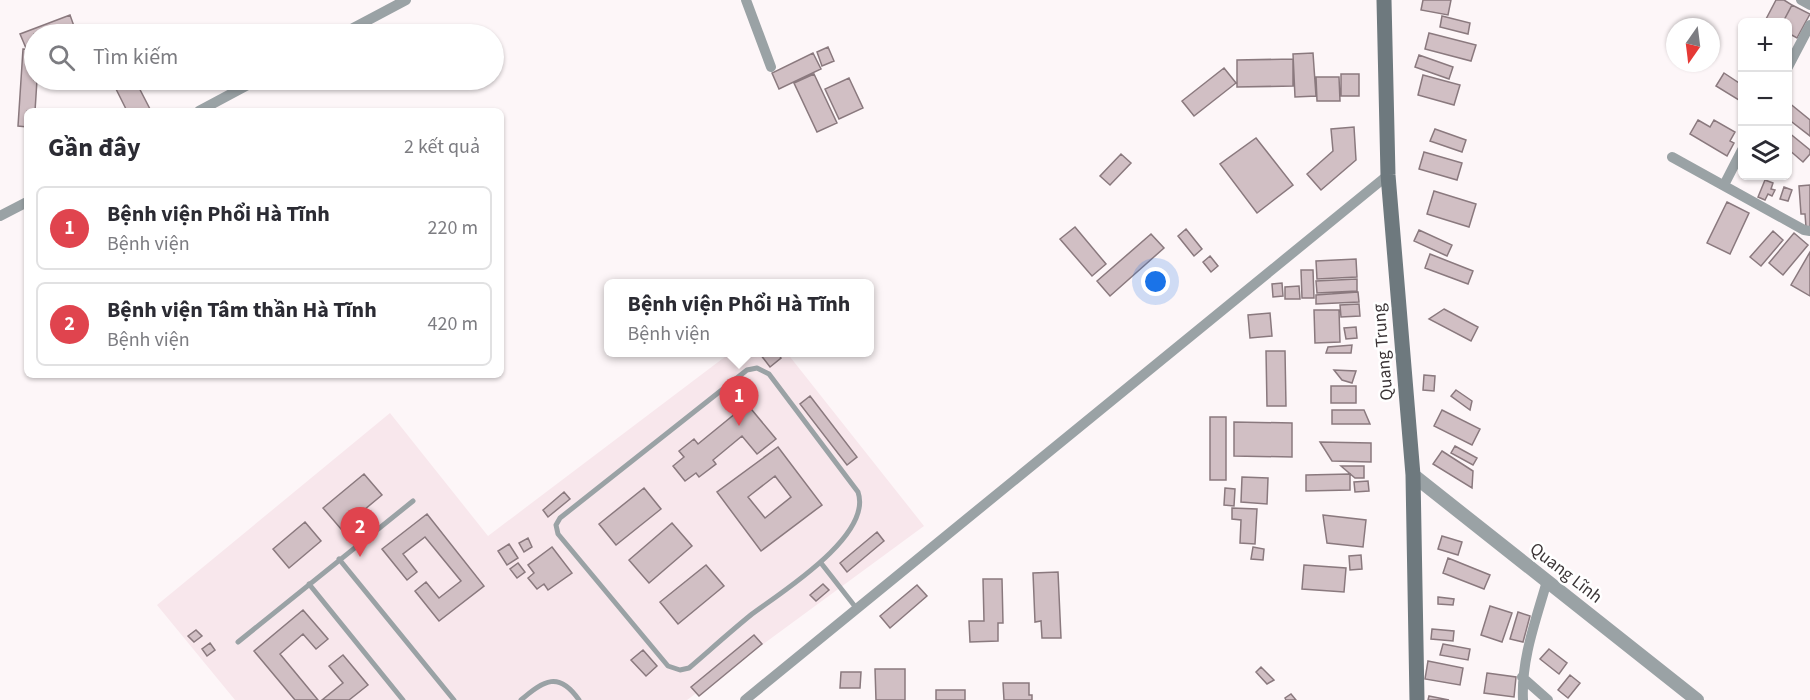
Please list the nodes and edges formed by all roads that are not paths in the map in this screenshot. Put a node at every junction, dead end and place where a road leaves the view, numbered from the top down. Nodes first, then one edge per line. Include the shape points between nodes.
1 (406, 0) edge
2 (746, 0) edge
3 (1384, 0) edge
4 (1801, 0) edge
5 (1810, 5) edge
6 (361, 24) edge
7 (1810, 25) edge
8 (1792, 59) edge
9 (771, 67) dead end
10 (238, 90) edge
11 (204, 108) edge
12 (1672, 157) dead end
13 (1738, 159) edge
14 (1388, 175) junction
15 (1724, 184) junction
16 (24, 204) edge
17 (0, 216) edge
18 (1810, 231) edge
19 (1413, 475) junction
20 (413, 501) dead end
21 (339, 559) junction
22 (820, 564) junction
23 (1548, 581) junction
24 (309, 585) junction
25 (858, 609) junction
26 (238, 642) dead end
27 (1522, 678) junction
28 (404, 700) edge
29 (454, 700) edge
30 (521, 700) edge
31 (579, 700) edge
32 (745, 700) edge
33 (1417, 700) edge
34 (1523, 700) edge
35 (1548, 700) edge
36 (1697, 700) edge

1 - 6 street
2 - 9 street
3 - 14 main road, Quang Trung
4 - 5 street
7 - 8 street
10 - 11 street
12 - 15 street
13 - 15 street
14 - 19 main road, Quang Trung
14 - 25 street
15 - 18 street
16 - 17 street
19 - 23 street, Quang Lĩnh
19 - 33 main road, Quang Trung
20 - 21 lane
21 - 24 lane
21 - 29 lane
22 - 22 lane via 689,668 675,670 558,534 556,525 747,370 757,368 769,374 861,499 856,520
22 - 25 lane
23 - 27 street
23 - 36 street, Quang Lĩnh
24 - 26 lane
24 - 28 lane
25 - 32 street
27 - 34 street
27 - 35 street
30 - 31 lane via 539,685 551,681 566,684

